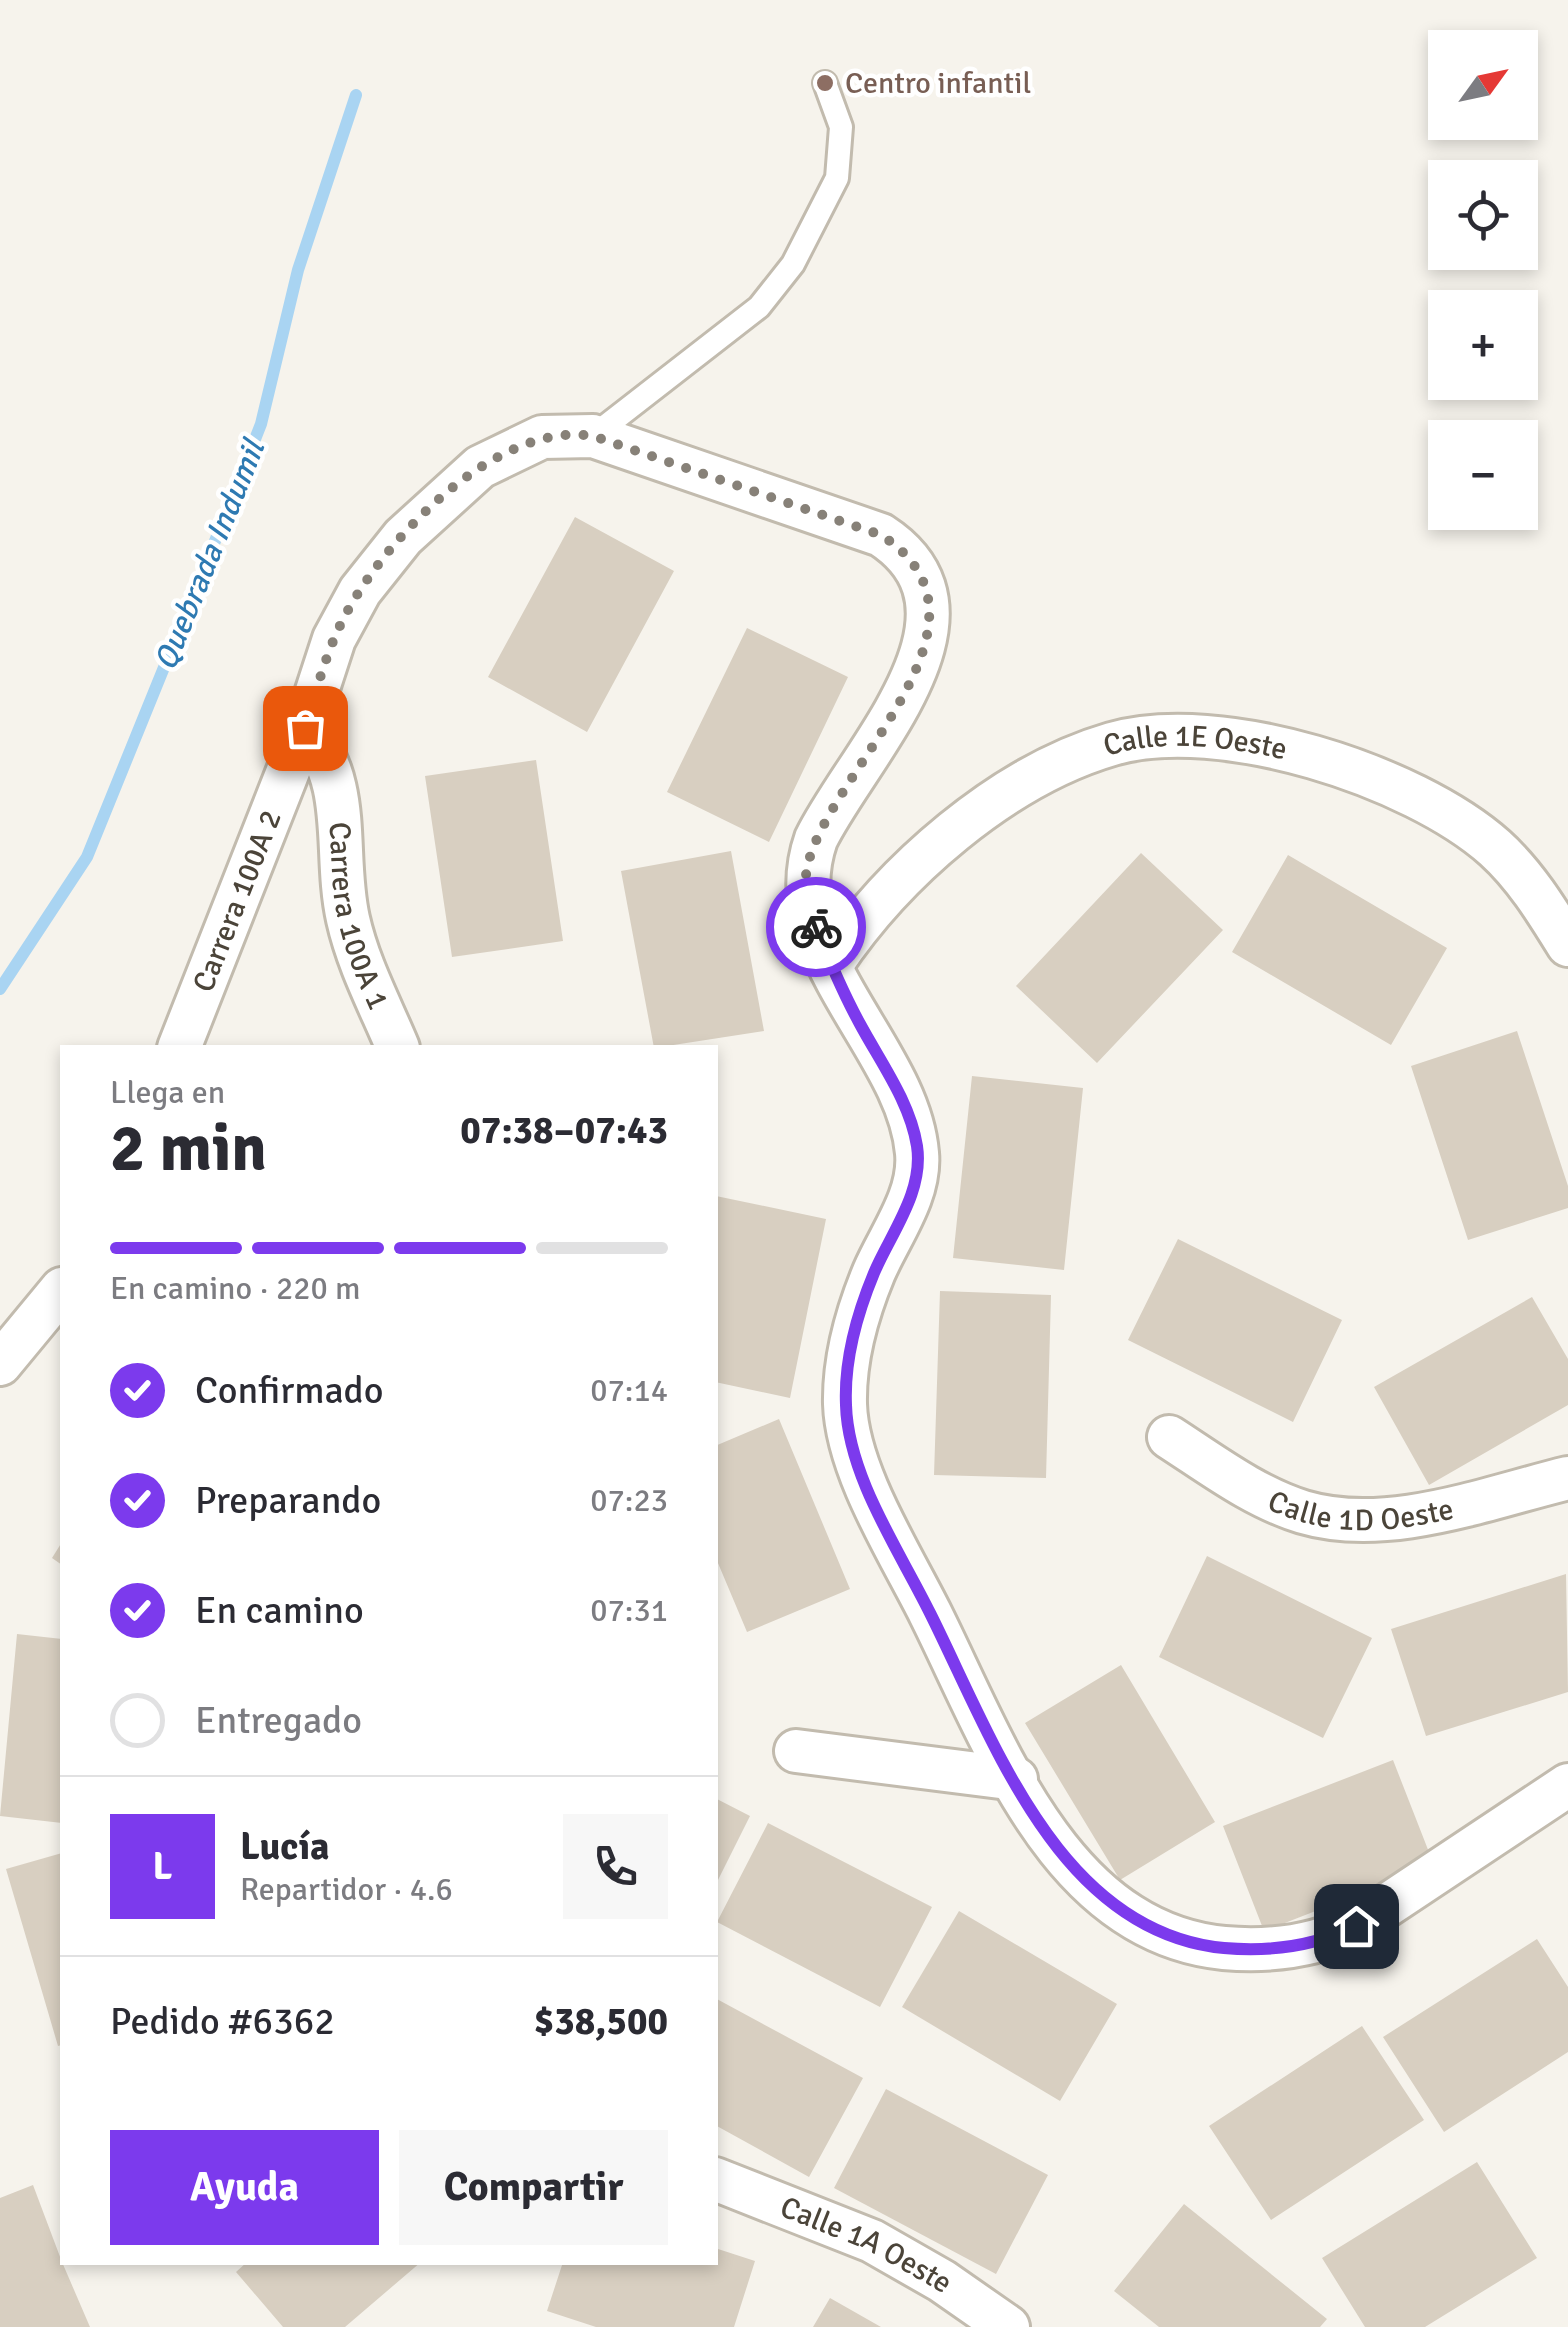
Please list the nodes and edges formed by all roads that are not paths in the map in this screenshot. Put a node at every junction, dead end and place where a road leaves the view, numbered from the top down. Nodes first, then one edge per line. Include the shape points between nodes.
1 (826, 84) dead end
2 (593, 436) junction
3 (305, 728) junction
4 (1568, 944) edge
5 (831, 965) junction
6 (180, 1045) edge
7 (397, 1045) edge
8 (60, 1291) edge
9 (0, 1364) edge
10 (1169, 1437) dead end
11 (1568, 1478) edge
12 (796, 1751) dead end
13 (1016, 1779) junction
14 (1568, 1785) edge
15 (718, 2180) edge
16 (1008, 2327) edge

1 - 2 lane via 841,127 837,178 792,264 759,307
2 - 3 street, Carrera 100A 2 via 542,438 498,456 463,480 379,565 334,638
2 - 5 street via 881,535 899,547 921,582 930,622 920,659 823,825 808,865 810,910
3 - 6 street, Carrera 100A 2
3 - 7 street, Carrera 100A 1 via 336,782 347,915
4 - 5 street, Calle 1E Oeste via 1498,851 1445,812 1366,774 1291,751 1178,738 1113,744 1014,791 898,881
5 - 13 street via 908,1115 918,1151 913,1190 866,1292 849,1352 850,1438 897,1547
8 - 9 street
10 - 11 street, Calle 1D Oeste via 1259,1493 1336,1519 1398,1518
12 - 13 street
13 - 14 street via 1055,1847 1104,1899 1192,1943 1259,1949 1325,1939 1356,1926
15 - 16 street, Calle 1A Oeste via 872,2241

